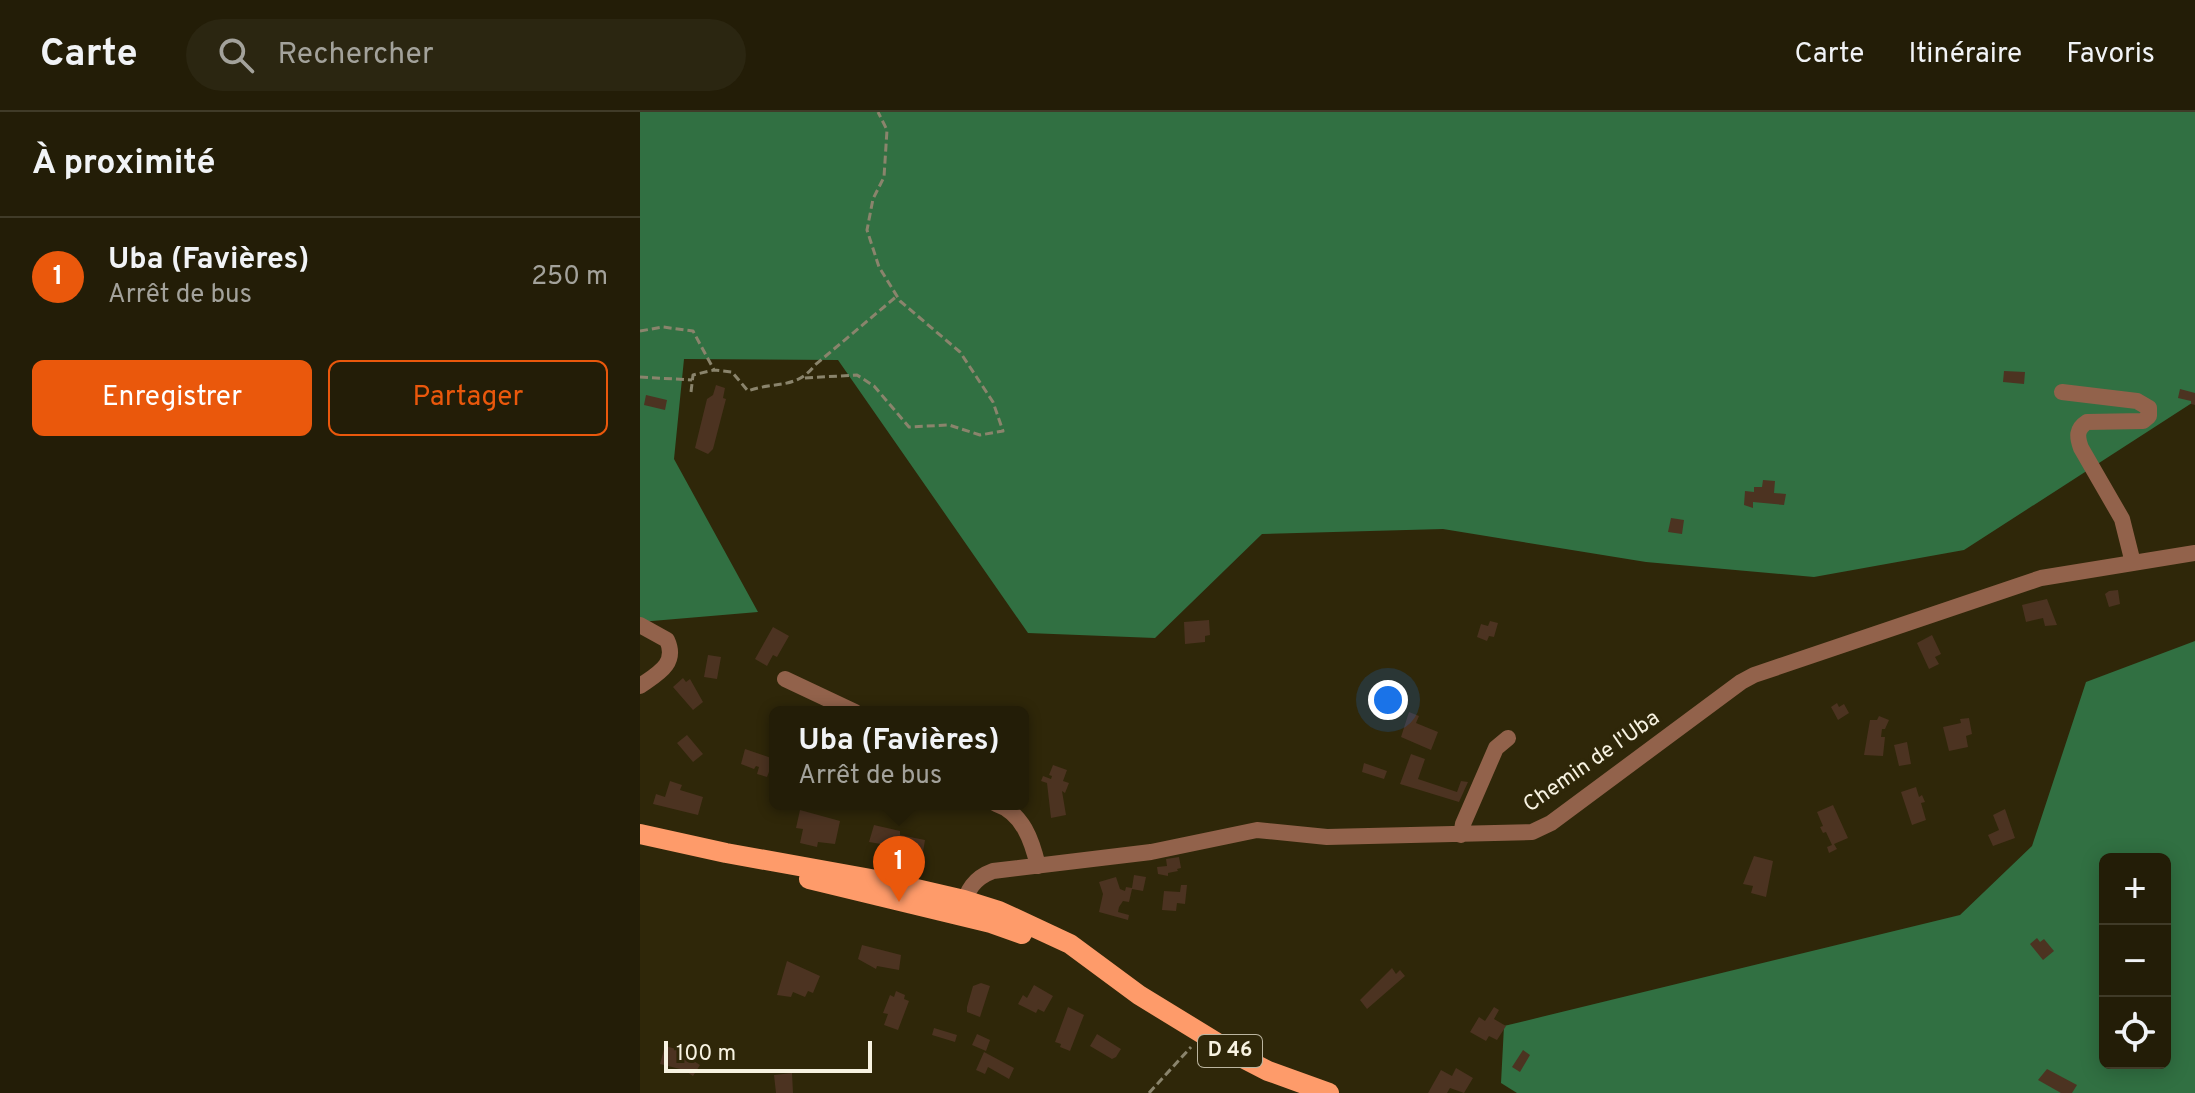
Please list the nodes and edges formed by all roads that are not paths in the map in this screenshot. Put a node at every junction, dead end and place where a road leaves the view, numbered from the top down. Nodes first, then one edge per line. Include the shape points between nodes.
1 (2062, 392) dead end
2 (2195, 553) edge
3 (2133, 563) junction
4 (640, 625) edge
5 (785, 679) dead end
6 (640, 686) edge
7 (842, 706) edge
8 (1508, 738) dead end
9 (1010, 810) edge
10 (640, 834) edge
11 (1461, 835) junction
12 (1038, 866) junction
13 (962, 908) junction
14 (1329, 1093) edge

1 - 3 street via 2137,401 2149,408 2149,416 2138,422 2087,422 2077,436 2122,519
2 - 3 street, Chemin de l'Uba
3 - 11 street, Chemin de l'Uba via 2041,578 1754,675 1541,829
4 - 6 street via 667,640 671,655 666,667
5 - 7 street
8 - 11 street via 1496,748
9 - 12 street via 1031,842
10 - 13 main road, D 46 via 726,853 828,885
11 - 12 street, Chemin de l'Uba via 1327,837 1257,830 1151,852
12 - 13 street, Chemin de l'Uba via 986,874 973,882
13 - 14 main road, D 46 via 1139,995 1268,1071

